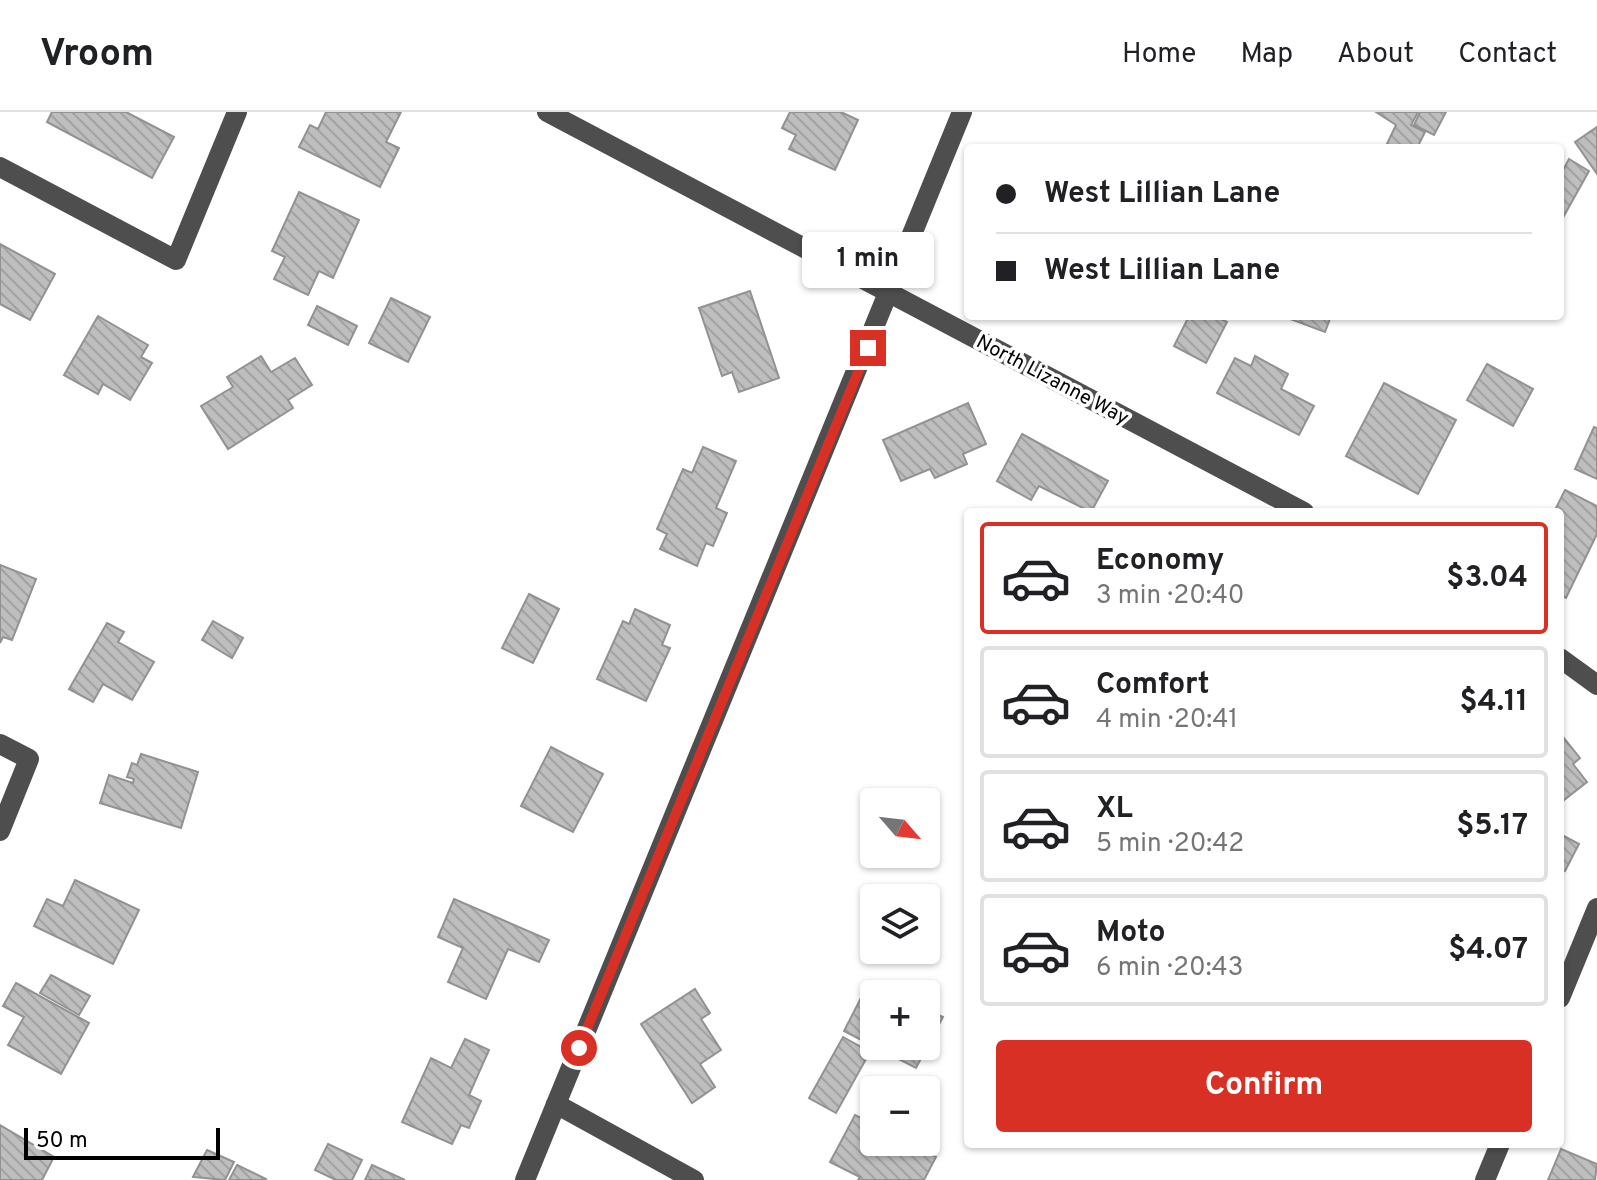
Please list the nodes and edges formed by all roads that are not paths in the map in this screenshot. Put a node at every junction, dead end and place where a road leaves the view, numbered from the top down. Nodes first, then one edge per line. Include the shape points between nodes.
1 (237, 112) edge
2 (547, 112) edge
3 (962, 112) edge
4 (0, 167) edge
5 (891, 292) junction
6 (1296, 508) edge
7 (1564, 661) edge
8 (1597, 685) edge
9 (0, 744) edge
10 (0, 831) edge
11 (1597, 908) edge
12 (1564, 988) edge
13 (556, 1104) junction
14 (1498, 1148) edge
15 (525, 1180) edge
16 (694, 1180) edge
17 (1485, 1180) edge

1 - 4 street via 176,260
2 - 5 street, North Lizanne Way
3 - 5 street
5 - 6 street, North Lizanne Way
5 - 13 street
7 - 8 street
9 - 10 street via 29,759
11 - 12 street
13 - 15 street
13 - 16 street
14 - 17 street

